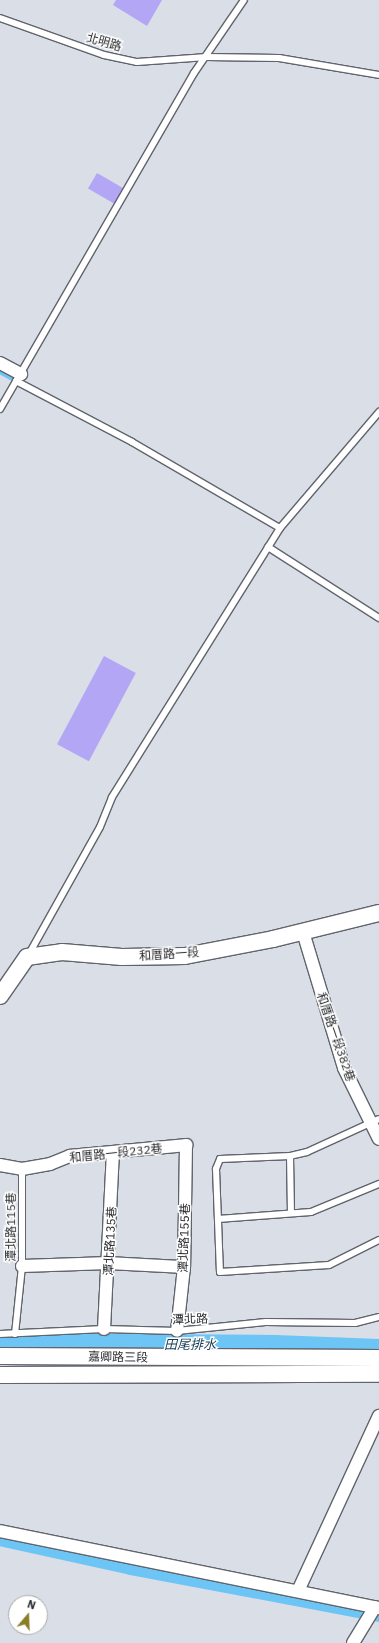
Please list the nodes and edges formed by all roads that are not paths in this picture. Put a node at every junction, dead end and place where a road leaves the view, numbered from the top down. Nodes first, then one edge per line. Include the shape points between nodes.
1 (244, 0) edge
2 (0, 18) edge
3 (207, 57) junction
4 (379, 75) edge
5 (0, 363) edge
6 (18, 378) junction
7 (0, 409) edge
8 (379, 412) edge
9 (280, 528) junction
10 (268, 547) junction
11 (379, 618) edge
12 (379, 914) edge
13 (303, 932) junction
14 (27, 957) junction
15 (0, 996) edge
16 (375, 1121) edge
17 (379, 1139) edge
18 (186, 1145) joint
19 (113, 1152) junction
20 (290, 1156) junction
21 (0, 1166) edge
22 (22, 1169) junction
23 (379, 1184) edge
24 (291, 1213) junction
25 (218, 1219) junction
26 (379, 1240) edge
27 (109, 1263) junction
28 (22, 1266) junction
29 (184, 1267) junction
30 (379, 1318) edge
31 (104, 1329) junction
32 (177, 1331) junction
33 (0, 1334) edge
34 (15, 1334) junction
35 (0, 1356) edge
36 (379, 1358) edge
37 (379, 1374) edge
38 (0, 1375) edge
39 (379, 1416) edge
40 (0, 1531) edge
41 (298, 1591) junction
42 (377, 1608) edge
43 (353, 1643) edge

1 - 3 lane
2 - 3 lane, 北明路 via 104,55 137,62
3 - 4 lane, 北明路 via 279,58
3 - 6 lane via 194,73
5 - 6 street
6 - 7 lane
6 - 9 lane
8 - 9 lane
9 - 10 lane
10 - 11 lane
10 - 14 lane via 112,797 100,827
12 - 13 street, 和厝路一段
13 - 14 street, 和厝路一段 via 184,956 122,957 62,952
13 - 16 street, 和厝路一段382巷 via 344,1068
14 - 15 street
16 - 17 street, 和厝路一段382巷
16 - 20 lane via 307,1152
18 - 19 street, 和厝路一段232巷
18 - 29 street, 潭北路155巷
19 - 22 street, 和厝路一段232巷 via 70,1156 50,1164
19 - 27 street, 潭北路135巷
20 - 24 lane
20 - 25 lane via 220,1159 216,1169
21 - 22 street, 和厝路一段232巷
22 - 28 lane, 潭北路115巷
23 - 24 lane via 311,1212
24 - 25 lane
25 - 26 lane via 220,1272 329,1265
27 - 28 street
27 - 29 street
27 - 31 street, 潭北路135巷
28 - 34 lane, 潭北路115巷
29 - 32 street, 潭北路155巷
30 - 32 lane, 潭北路 via 355,1323 266,1322
31 - 32 lane, 潭北路
31 - 34 lane, 潭北路
33 - 34 lane, 潭北路
35 - 36 street, 嘉卿路三段
37 - 38 street, 嘉卿路三段
39 - 41 street
40 - 41 street
41 - 42 street
42 - 43 street

